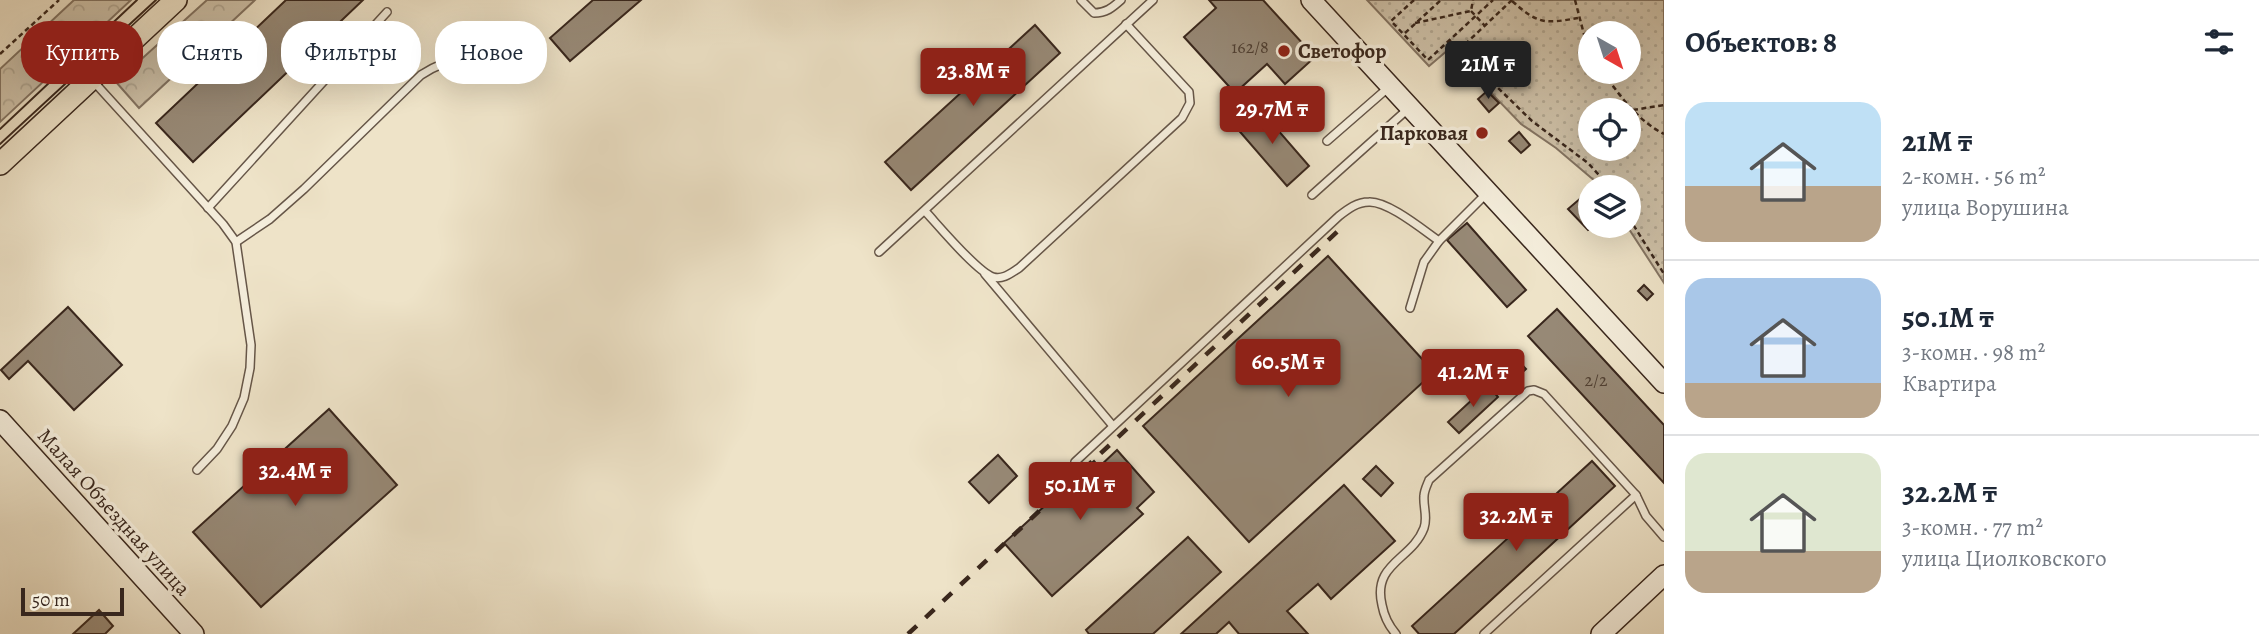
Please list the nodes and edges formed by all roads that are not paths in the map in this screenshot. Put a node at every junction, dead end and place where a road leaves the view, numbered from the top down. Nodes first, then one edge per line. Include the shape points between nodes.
1 (176, 0) edge
2 (1081, 0) edge
3 (1121, 0) edge
4 (1153, 0) edge
5 (1311, 0) edge
6 (387, 12) dead end
7 (1126, 24) junction
8 (143, 31) edge
9 (435, 65) edge
10 (86, 84) edge
11 (96, 84) edge
12 (1390, 86) junction
13 (1409, 108) junction
14 (1327, 141) dead end
15 (0, 164) edge
16 (1488, 193) junction
17 (1312, 195) dead end
18 (208, 208) junction
19 (925, 211) junction
20 (1439, 240) junction
21 (236, 242) junction
22 (879, 252) dead end
23 (983, 271) junction
24 (1410, 308) dead end
25 (1664, 383) edge
26 (0, 419) edge
27 (1113, 426) junction
28 (1075, 462) dead end
29 (197, 470) dead end
30 (1636, 495) junction
31 (1664, 537) edge
32 (1664, 577) edge
33 (194, 634) edge
34 (1396, 634) edge
35 (1484, 634) edge
36 (1601, 634) edge

1 - 8 main road
2 - 3 lane via 1094,13 1101,13
4 - 7 lane
5 - 12 street
6 - 18 lane
7 - 19 lane
7 - 23 lane via 1189,92 1190,103 1182,118 1019,268 995,278
9 - 21 lane via 270,219
10 - 15 main road
11 - 18 lane
12 - 13 street
12 - 14 lane
13 - 16 street
13 - 17 lane
16 - 20 lane
16 - 25 street
18 - 21 lane
19 - 22 lane
19 - 23 lane
20 - 24 lane via 1424,262
20 - 27 lane via 1371,201 1353,205
21 - 29 lane via 251,345 250,368 232,426
23 - 27 lane
26 - 33 street, Малая Объездная улица
27 - 28 lane
30 - 31 lane
30 - 34 lane via 1544,394 1528,391 1429,480 1423,494 1425,527 1381,581 1384,615
30 - 35 lane
32 - 36 street

